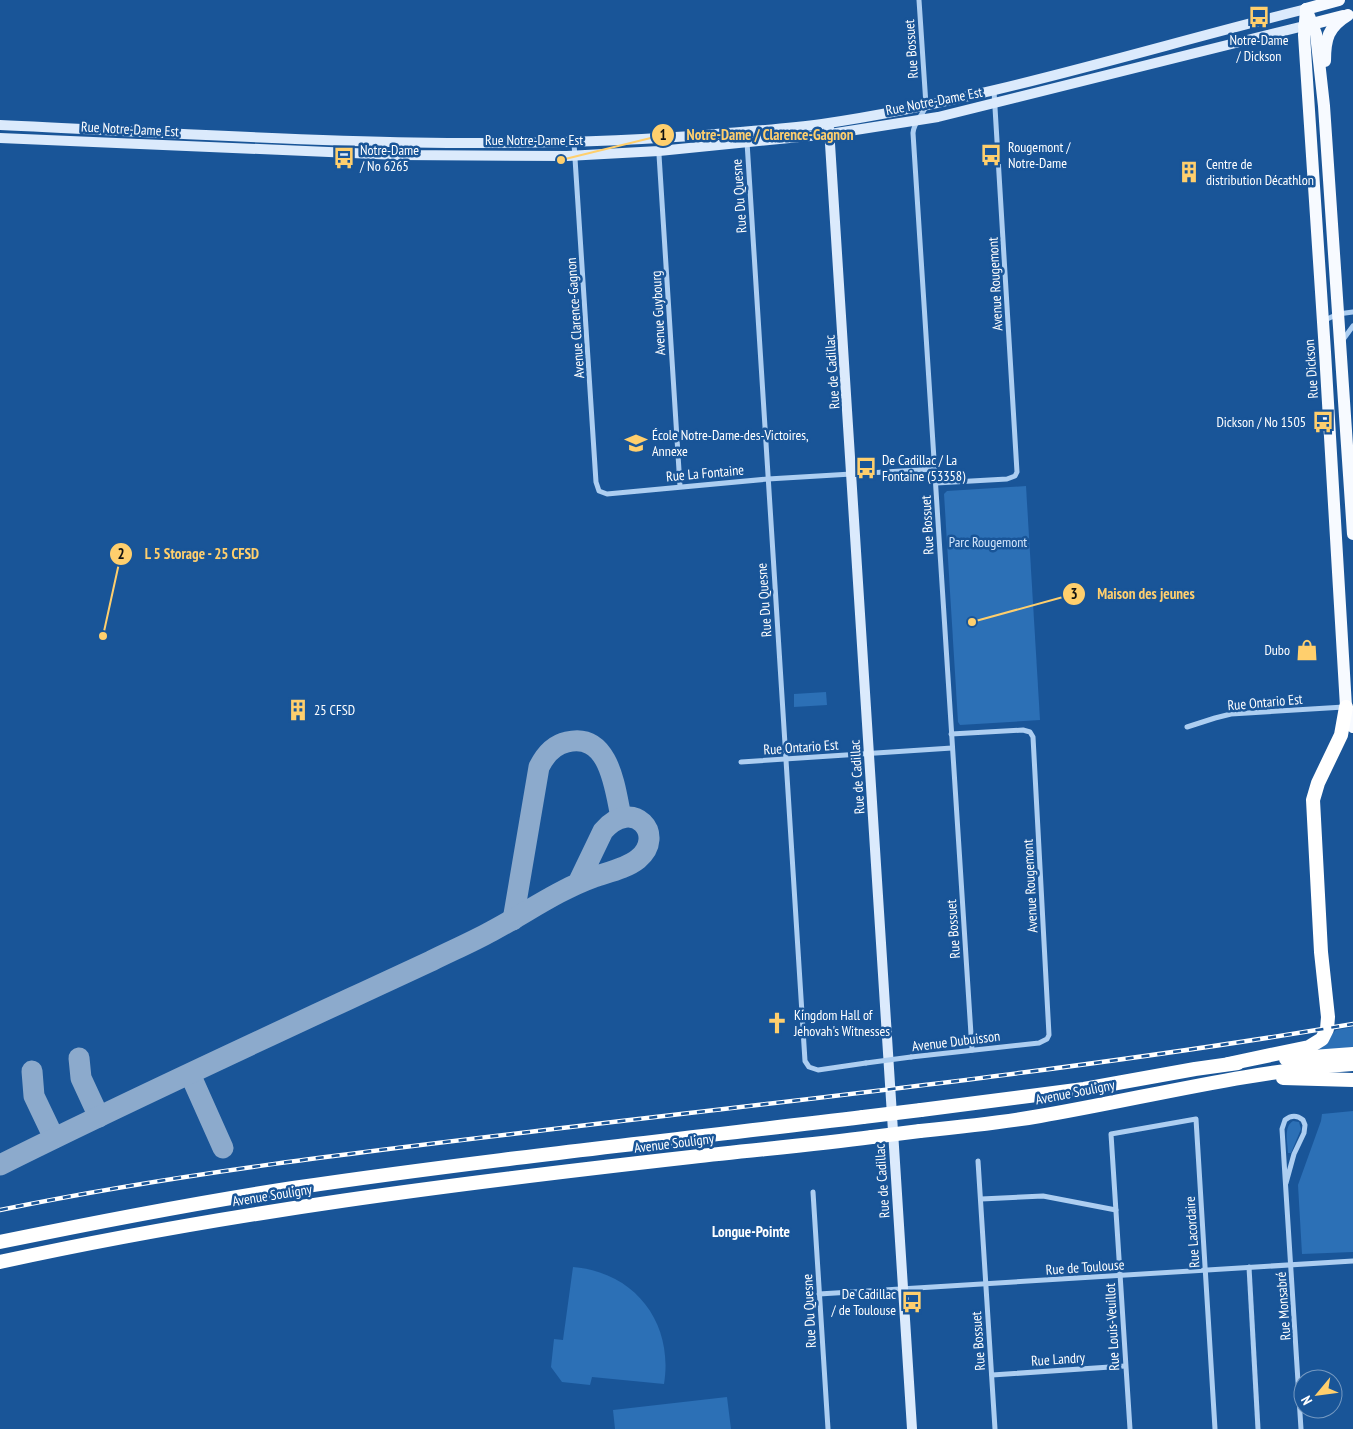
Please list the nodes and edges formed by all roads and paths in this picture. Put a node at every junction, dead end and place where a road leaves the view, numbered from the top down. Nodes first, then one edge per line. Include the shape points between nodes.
1 (1339, 0) edge
2 (920, 1) edge
3 (1306, 6) junction
4 (1351, 14) edge
5 (1308, 25) junction
6 (1118, 59) junction
7 (1121, 71) junction
8 (994, 91) junction
9 (995, 104) junction
10 (926, 105) junction
11 (1324, 106) junction
12 (828, 122) junction
13 (916, 122) junction
14 (0, 125) edge
15 (745, 131) junction
16 (830, 134) junction
17 (262, 137) junction
18 (0, 138) edge
19 (658, 139) junction
20 (574, 143) junction
21 (747, 143) junction
22 (263, 150) junction
23 (659, 151) junction
24 (575, 156) junction
25 (1331, 210) junction
26 (1316, 211) junction
27 (1334, 256) junction
28 (1318, 257) junction
29 (1353, 312) edge
30 (1338, 314) junction
31 (1322, 322) junction
32 (1353, 326) edge
33 (1340, 343) junction
34 (935, 469) junction
35 (852, 474) junction
36 (768, 479) junction
37 (936, 483) junction
38 (680, 486) junction
39 (599, 491) joint
40 (1353, 534) edge
41 (1350, 707) edge
42 (1187, 727) dead end
43 (1353, 727) edge
44 (951, 734) junction
45 (952, 748) junction
46 (869, 753) junction
47 (786, 759) junction
48 (741, 762) dead end
49 (1047, 1039) joint
50 (972, 1050) junction
51 (1353, 1054) edge
52 (1228, 1064) junction
53 (1353, 1064) edge
54 (809, 1067) joint
55 (1227, 1079) junction
56 (1353, 1080) edge
57 (1111, 1134) joint
58 (978, 1161) dead end
59 (1286, 1182) junction
60 (813, 1192) dead end
61 (981, 1200) junction
62 (1116, 1210) junction
63 (0, 1242) edge
64 (1353, 1261) edge
65 (0, 1262) edge
66 (1291, 1265) junction
67 (1249, 1267) junction
68 (1206, 1270) junction
69 (1120, 1276) junction
70 (986, 1284) junction
71 (903, 1290) junction
72 (819, 1294) junction
73 (1125, 1366) junction
74 (992, 1375) junction
75 (828, 1429) edge
76 (912, 1429) edge
77 (995, 1429) edge
78 (1130, 1429) edge
79 (1215, 1429) edge
80 (1258, 1429) edge
81 (1302, 1429) edge

1 - 3 main road, Rue Notre-Dame Est
2 - 10 street, Rue Bossuet
3 - 5 main road, Rue Dickson
3 - 6 main road, Rue Notre-Dame Est
4 - 5 main road, Rue Notre-Dame Est
4 - 11 main road via 1334,26 1327,40
5 - 7 main road, Rue Notre-Dame Est
5 - 11 main road, Rue Dickson via 1316,34
5 - 26 main road, Rue Dickson
6 - 7 main road
6 - 8 main road, Rue Notre-Dame Est
7 - 9 main road, Rue Notre-Dame Est
8 - 9 street, Avenue Rougemont
8 - 10 main road, Rue Notre-Dame Est
9 - 13 main road, Rue Notre-Dame Est
9 - 37 street, Avenue Rougemont via 1017,466 1015,476 1007,479
10 - 12 main road, Rue Notre-Dame Est
10 - 13 street, Rue Bossuet
11 - 25 main road, Rue Dickson
12 - 15 main road, Rue Notre-Dame Est
12 - 16 main road, Rue de Cadillac
13 - 16 main road, Rue Notre-Dame Est
13 - 34 street, Rue Bossuet via 913,133
14 - 17 main road, Rue Notre-Dame Est
15 - 19 main road, Rue Notre-Dame Est
15 - 21 street, Rue Du Quesne
16 - 21 main road, Rue Notre-Dame Est
16 - 35 main road, Rue de Cadillac
17 - 20 main road, Rue Notre-Dame Est via 383,143
17 - 22 main road
18 - 22 main road, Rue Notre-Dame Est
19 - 20 main road, Rue Notre-Dame Est
19 - 23 street, Avenue Guybourg
20 - 24 street, Avenue Clarence-Gagnon
21 - 23 main road, Rue Notre-Dame Est
21 - 36 street, Rue Du Quesne
22 - 24 main road, Rue Notre-Dame Est
23 - 24 main road, Rue Notre-Dame Est
23 - 38 street, Avenue Guybourg
24 - 39 street, Avenue Clarence-Gagnon
25 - 26 main road
25 - 27 main road, Rue Dickson
26 - 28 main road, Rue Dickson
27 - 28 main road
27 - 30 main road, Rue Dickson
28 - 31 main road, Rue Dickson
29 - 30 street
30 - 31 street
30 - 33 main road, Rue Dickson
31 - 41 main road, Rue Dickson
32 - 33 street
33 - 40 main road, Rue Dickson
34 - 35 street, Rue La Fontaine
34 - 37 street, Rue Bossuet
35 - 36 street, Rue La Fontaine
35 - 46 main road, Rue de Cadillac
36 - 38 street, Rue La Fontaine
36 - 47 street, Rue Du Quesne
37 - 44 street, Rue Bossuet
38 - 39 street, Rue La Fontaine via 607,494
41 - 42 street, Rue Ontario Est via 1232,714
41 - 43 main road, Rue Dickson
41 - 52 highway via 1313,800 1327,1029 1322,1039 1309,1047
44 - 45 street, Rue Bossuet
44 - 49 street, Avenue Rougemont via 1023,730 1030,732 1034,742 1049,1020
45 - 46 street, Rue Ontario Est
45 - 50 street, Rue Bossuet
46 - 47 street, Rue Ontario Est
46 - 71 main road, Rue de Cadillac
47 - 48 street, Rue Ontario Est
47 - 54 street, Rue Du Quesne via 805,1057
49 - 50 street, Avenue Dubuisson via 1039,1043
50 - 54 street, Avenue Dubuisson, bridge via 818,1070
51 - 52 highway, Avenue Souligny
52 - 63 highway, Avenue Souligny, bridge via 1103,1086 921,1110 422,1170 157,1211
53 - 55 highway, Avenue Souligny
55 - 56 highway
55 - 65 highway, Avenue Souligny, bridge via 1040,1116 357,1198 175,1228
57 - 62 street, Rue Louis-Veuillot
57 - 68 street, Rue Lacordaire via 1196,1119
58 - 61 street, Rue Bossuet
59 - 59 street, Rue Monsabré via 1305,1129 1303,1120 1296,1116 1285,1120 1282,1129
59 - 66 street, Rue Monsabré
60 - 72 street, Rue Du Quesne
61 - 62 street via 1043,1196
61 - 70 street, Rue Bossuet
62 - 69 street, Rue Louis-Veuillot
64 - 66 street, Rue de Toulouse
66 - 67 street, Rue de Toulouse
66 - 81 street, Rue Monsabré
67 - 68 street, Rue de Toulouse
67 - 80 street
68 - 69 street, Rue de Toulouse
68 - 79 street, Rue Lacordaire
69 - 70 street, Rue de Toulouse
69 - 73 street, Rue Louis-Veuillot
70 - 71 street, Rue de Toulouse
70 - 74 street, Rue Bossuet
71 - 72 street, Rue de Toulouse
71 - 76 main road, Rue de Cadillac
72 - 75 street, Rue Du Quesne
73 - 74 street, Rue Landry
73 - 78 street, Rue Louis-Veuillot
74 - 77 street, Rue Bossuet

